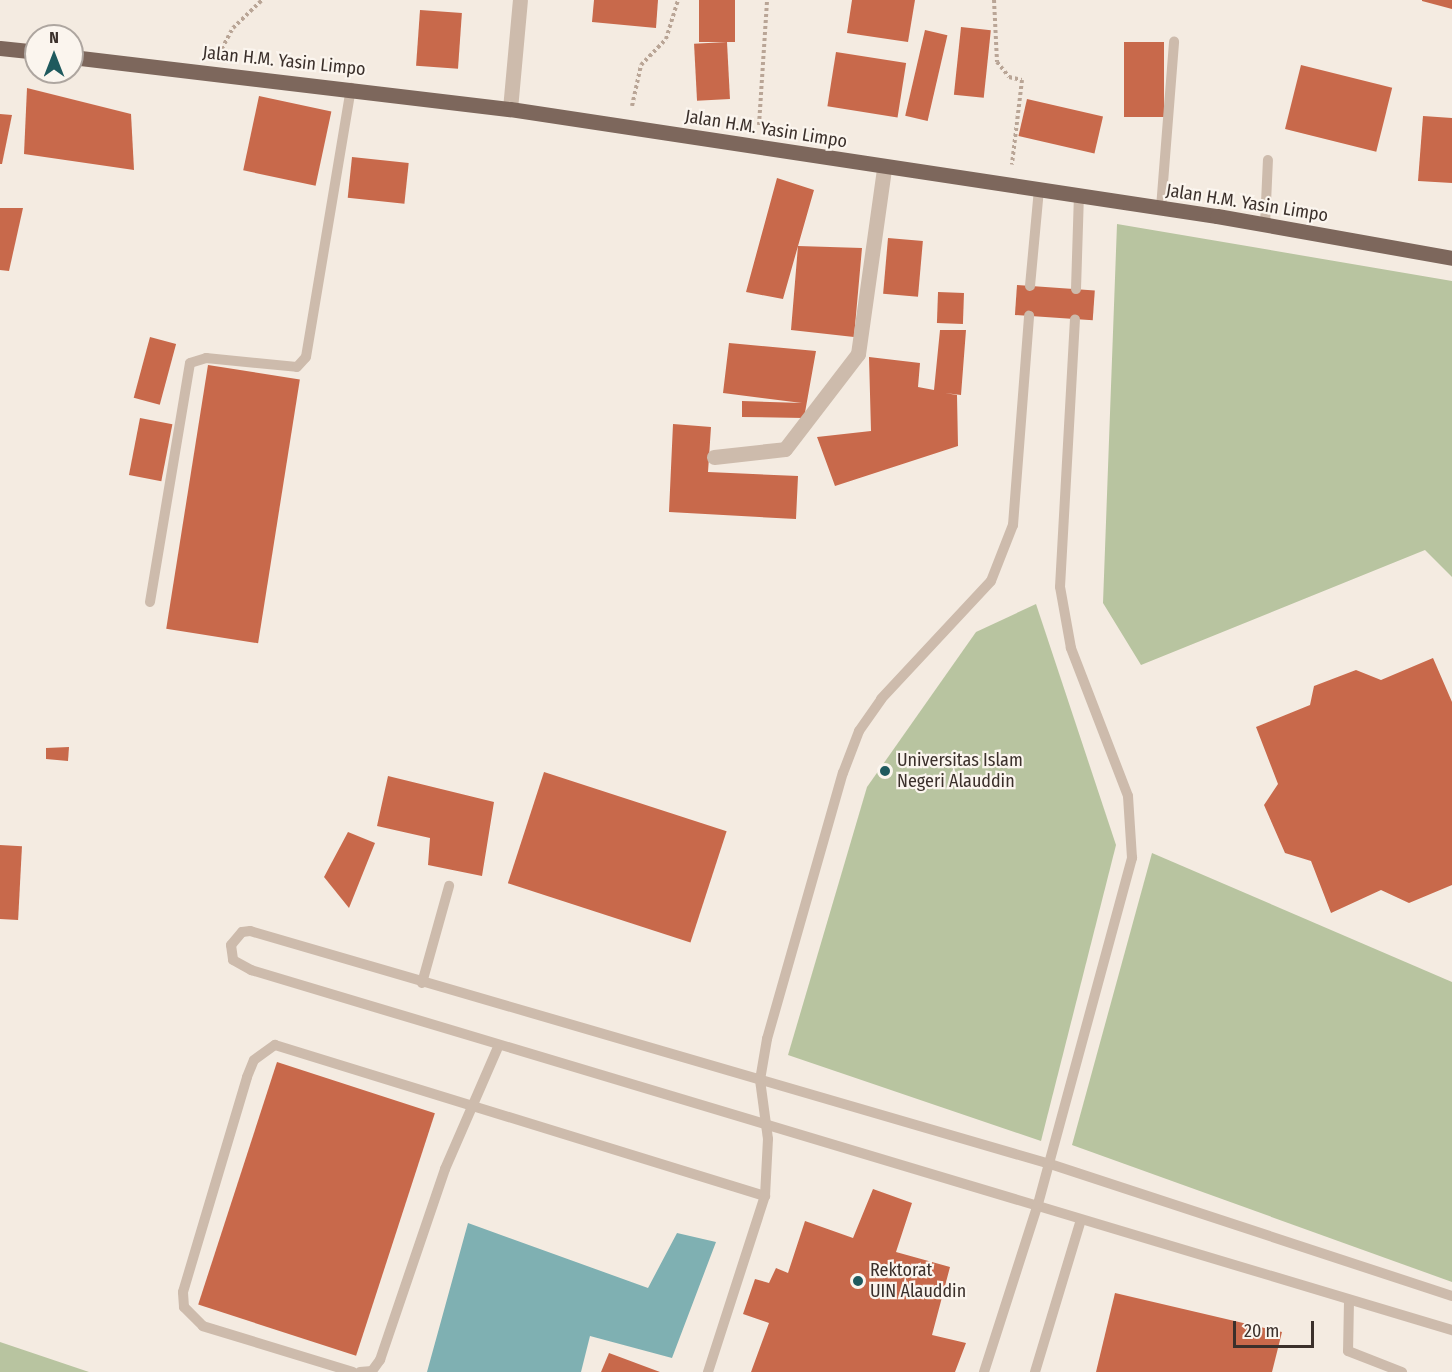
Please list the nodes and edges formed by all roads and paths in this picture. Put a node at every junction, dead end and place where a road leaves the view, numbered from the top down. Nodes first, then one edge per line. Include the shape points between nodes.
1 (262, 0) edge
2 (520, 0) edge
3 (678, 0) edge
4 (768, 0) edge
5 (994, 0) edge
6 (1174, 42) dead end
7 (0, 48) edge
8 (24, 51) edge
9 (84, 58) edge
10 (208, 73) junction
11 (351, 88) junction
12 (510, 109) junction
13 (627, 128) junction
14 (758, 147) junction
15 (1268, 160) dead end
16 (884, 168) junction
17 (1009, 184) junction
18 (1039, 189) junction
19 (1079, 195) junction
20 (1161, 208) junction
21 (1265, 225) junction
22 (1452, 258) edge
23 (1030, 286) dead end
24 (1076, 289) dead end
25 (1029, 316) dead end
26 (1075, 319) dead end
27 (714, 457) dead end
28 (150, 602) dead end
29 (449, 885) dead end
30 (422, 983) junction
31 (498, 1047) junction
32 (760, 1080) junction
33 (474, 1105) junction
34 (765, 1122) junction
35 (1050, 1164) junction
36 (765, 1196) junction
37 (1038, 1204) junction
38 (1081, 1220) junction
39 (1452, 1296) edge
40 (1349, 1301) junction
41 (1452, 1330) edge
42 (353, 1372) edge
43 (360, 1372) edge
44 (708, 1372) edge
45 (984, 1372) edge
46 (1035, 1372) edge
47 (1402, 1372) edge

1 - 10 path via 233,28
2 - 12 street
3 - 13 path via 666,39 641,65
4 - 14 path
5 - 17 path via 997,62 1009,77 1022,80
6 - 20 lane
7 - 8 main road
9 - 10 main road, Jalan H.M. Yasin Limpo
10 - 11 main road, Jalan H.M. Yasin Limpo
11 - 12 main road, Jalan H.M. Yasin Limpo
11 - 28 lane via 306,357 297,367 206,358 190,363
12 - 13 main road, Jalan H.M. Yasin Limpo
13 - 14 main road, Jalan H.M. Yasin Limpo
14 - 16 main road, Jalan H.M. Yasin Limpo
15 - 21 lane
16 - 17 main road, Jalan H.M. Yasin Limpo
16 - 27 street via 858,354 785,449
17 - 18 main road, Jalan H.M. Yasin Limpo
18 - 19 main road, Jalan H.M. Yasin Limpo
18 - 23 lane
19 - 20 main road, Jalan H.M. Yasin Limpo
19 - 24 lane
20 - 21 main road, Jalan H.M. Yasin Limpo
21 - 22 main road, Jalan H.M. Yasin Limpo
25 - 32 lane via 1019,493 1002,560 973,604 881,699 860,731 787,963
26 - 35 lane via 1060,587 1071,648 1128,796 1132,858
29 - 30 lane
30 - 31 lane via 250,932 242,932 231,945 233,960 245,967
30 - 32 lane
31 - 33 lane
31 - 34 lane
32 - 34 lane
32 - 35 lane
33 - 36 lane
33 - 42 lane via 275,1045 254,1060 183,1292 184,1307 203,1326
33 - 43 lane via 444,1169 380,1360 372,1371
34 - 36 lane
34 - 37 lane
35 - 37 lane
35 - 39 lane
36 - 44 lane
37 - 38 lane
37 - 45 lane
38 - 40 lane
38 - 46 lane
40 - 41 lane
40 - 47 lane via 1348,1351

